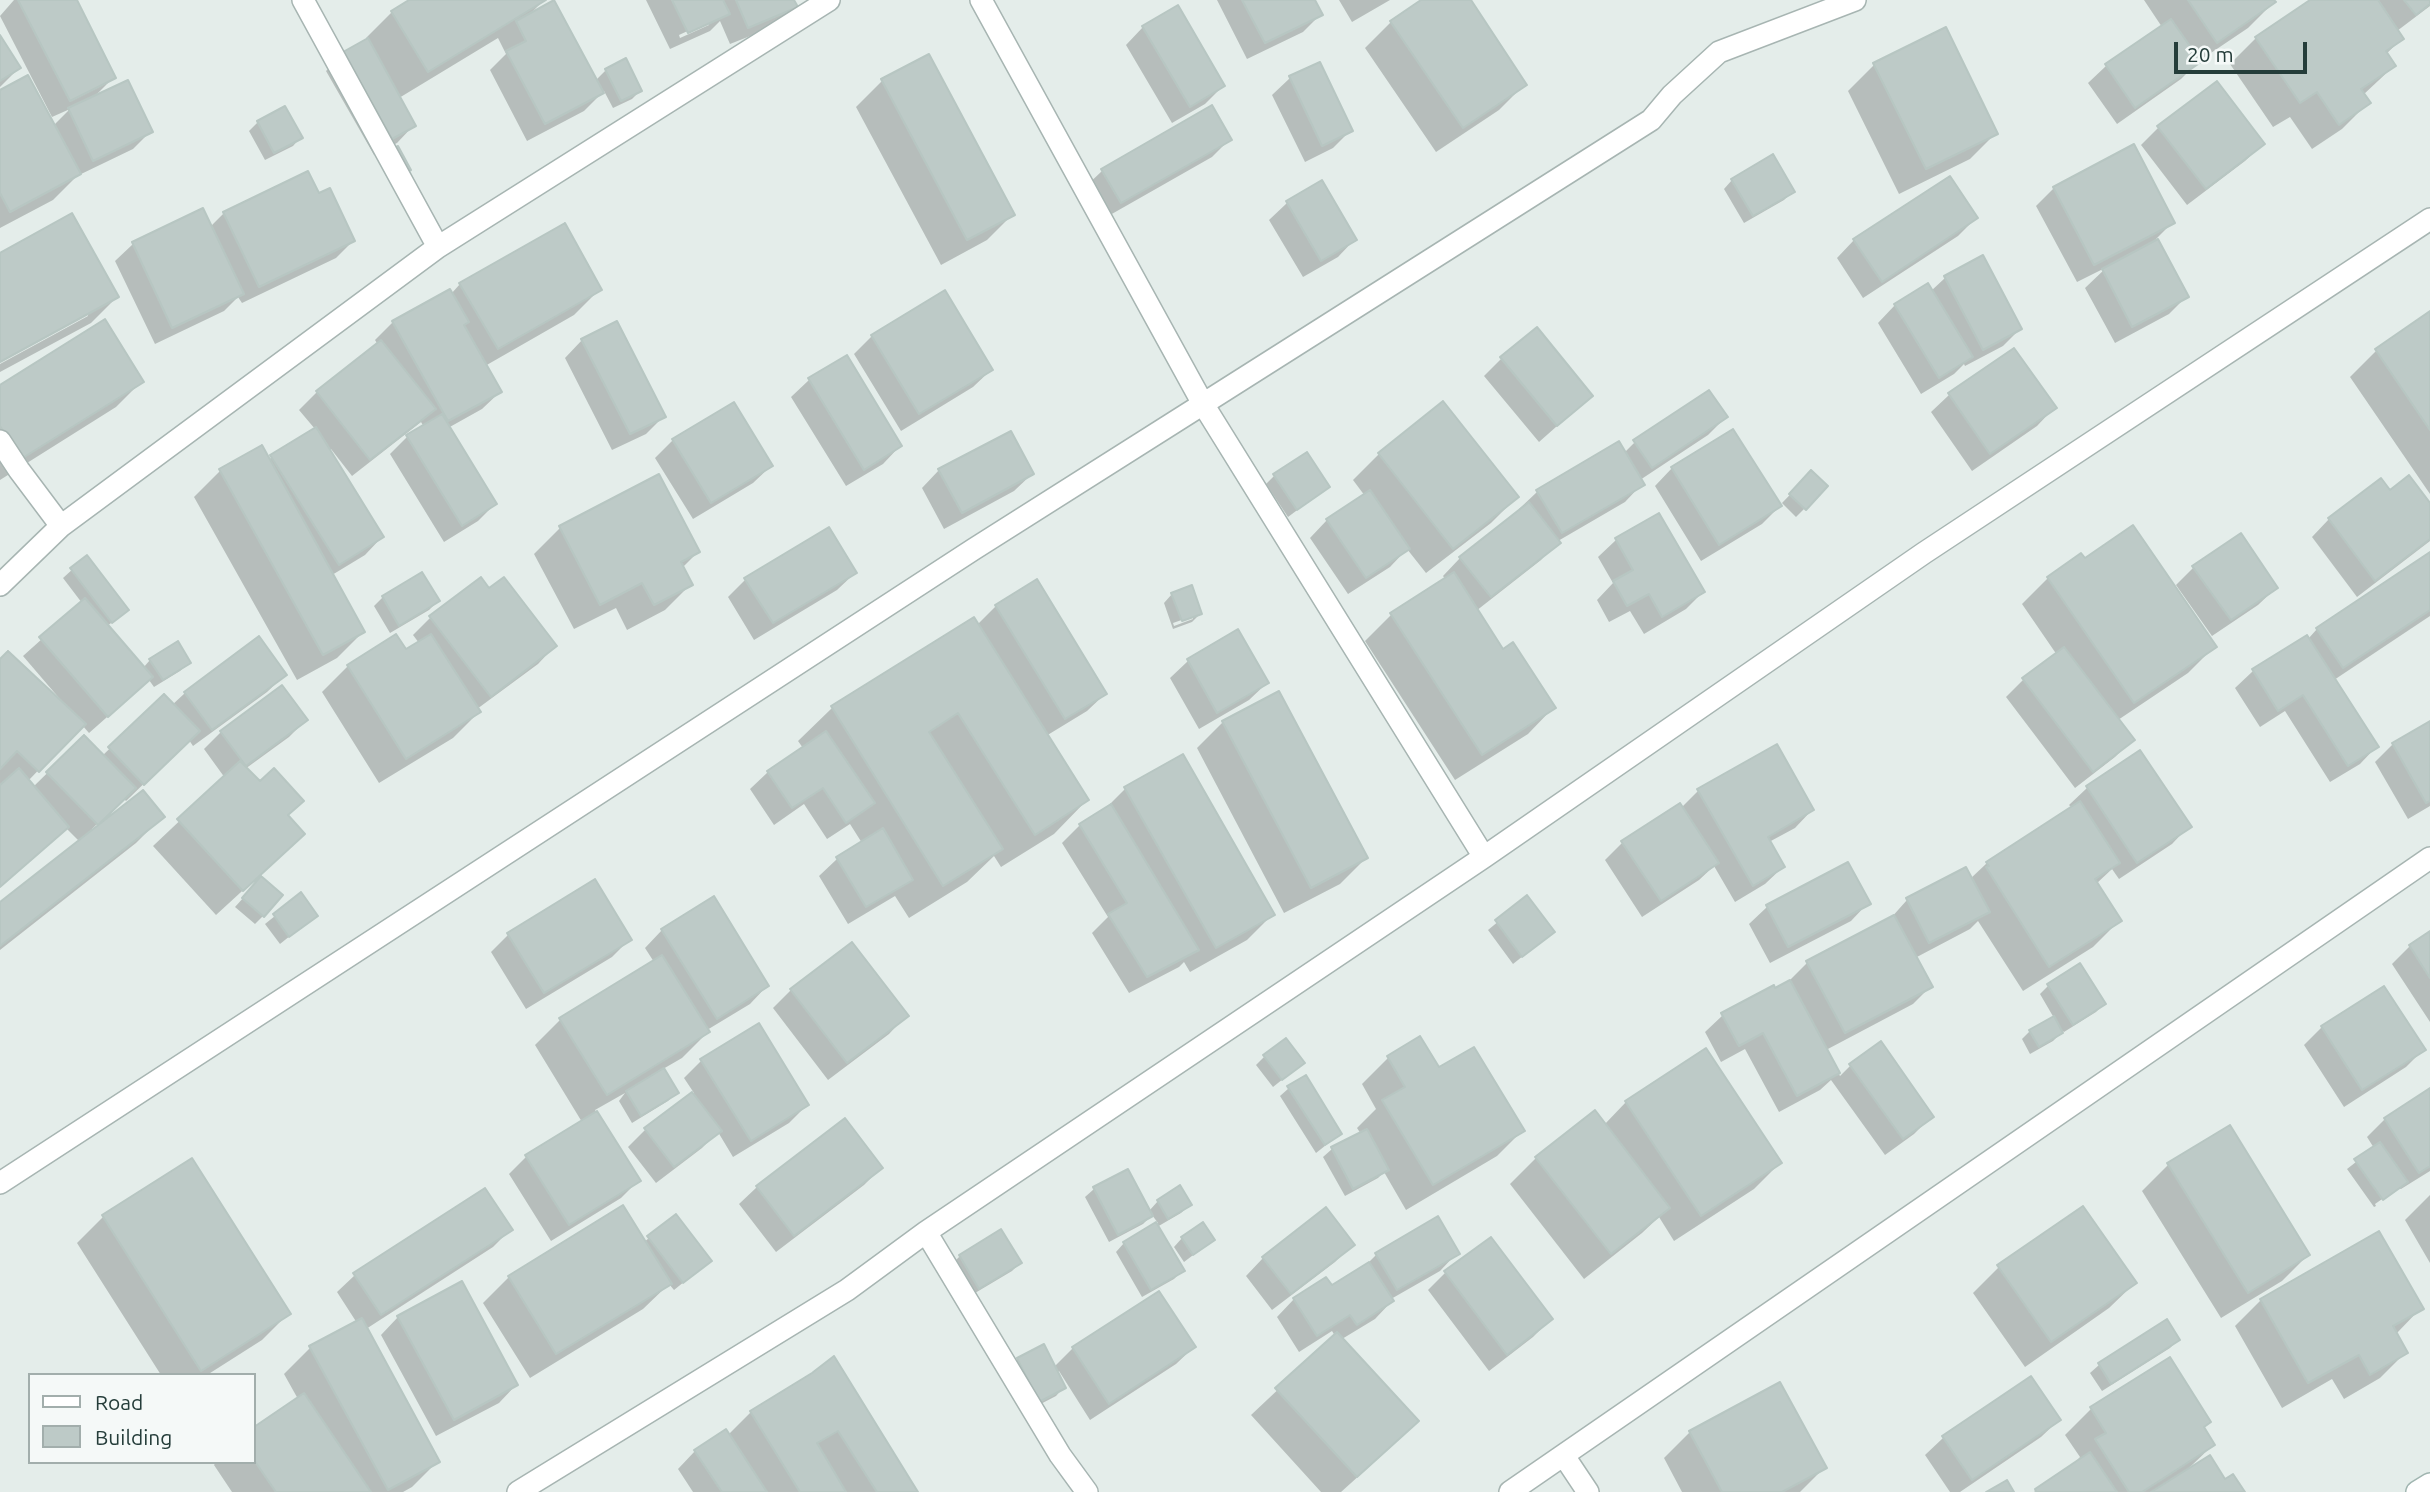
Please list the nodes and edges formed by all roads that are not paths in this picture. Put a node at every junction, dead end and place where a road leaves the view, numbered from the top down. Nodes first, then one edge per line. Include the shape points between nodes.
1 (303, 0) edge
2 (829, 0) edge
3 (981, 0) edge
4 (1855, 0) edge
5 (2430, 219) edge
6 (438, 247) junction
7 (1202, 404) junction
8 (0, 441) edge
9 (61, 526) junction
10 (0, 585) edge
11 (1485, 857) junction
12 (2430, 859) edge
13 (0, 1183) edge
14 (926, 1232) junction
15 (1564, 1456) junction
16 (2430, 1484) edge
17 (518, 1492) edge
18 (1087, 1492) edge
19 (1510, 1492) edge
20 (1588, 1492) edge
21 (2417, 1492) edge

1 - 6 street
2 - 6 street
3 - 7 street
4 - 7 street via 1719,52 1651,120
5 - 11 street via 1924,553
6 - 9 street
7 - 11 street
7 - 13 street
8 - 9 street
9 - 10 street
11 - 14 street
12 - 15 street
14 - 17 street via 847,1290
14 - 18 street
15 - 19 street
15 - 20 street
16 - 21 street

